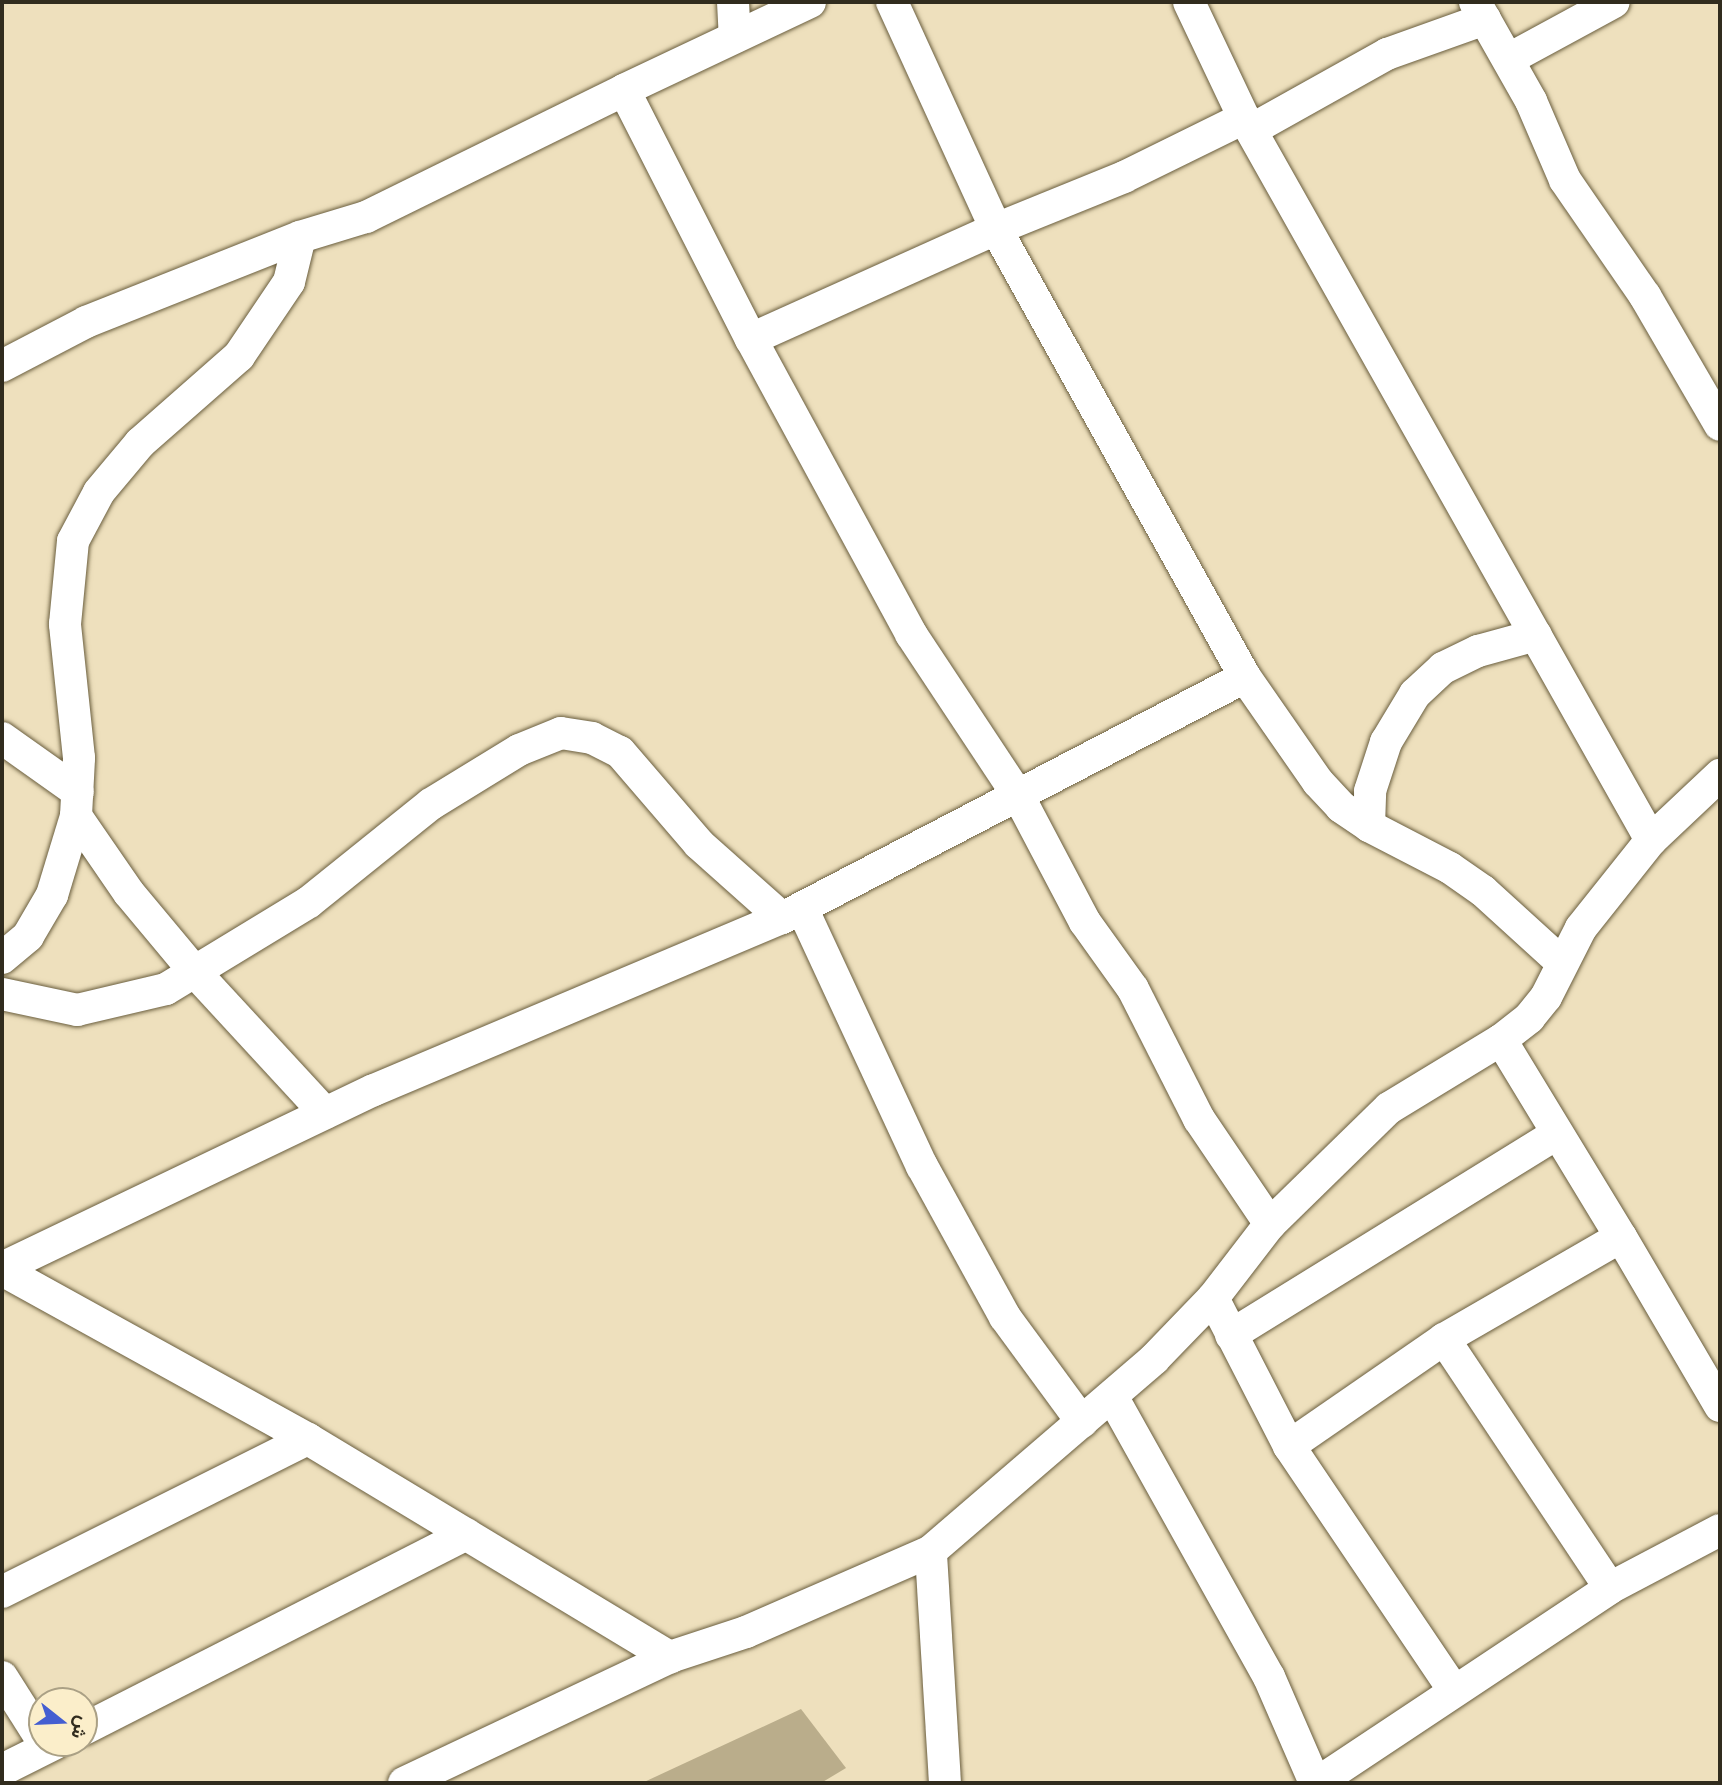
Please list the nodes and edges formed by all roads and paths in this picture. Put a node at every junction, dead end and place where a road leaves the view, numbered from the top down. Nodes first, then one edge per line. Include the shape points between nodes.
1 (733, 2) edge
2 (810, 2) edge
3 (892, 2) edge
4 (1189, 2) edge
5 (1614, 2) edge
6 (1480, 11) edge
7 (735, 37) junction
8 (1509, 59) junction
9 (624, 90) junction
10 (1247, 124) junction
11 (996, 229) junction
12 (300, 237) junction
13 (751, 339) junction
14 (2, 366) edge
15 (1720, 425) edge
16 (1536, 635) junction
17 (1245, 677) junction
18 (2, 738) edge
19 (1720, 775) edge
20 (1018, 797) junction
21 (77, 804) junction
22 (1369, 826) junction
23 (1651, 840) junction
24 (792, 913) junction
25 (2, 958) edge
26 (1562, 963) junction
27 (194, 971) junction
28 (2, 994) edge
29 (1501, 1040) junction
30 (325, 1113) junction
31 (1557, 1134) junction
32 (1270, 1224) junction
33 (1621, 1237) junction
34 (2, 1269) edge
35 (1213, 1298) junction
36 (1231, 1335) junction
37 (1444, 1339) junction
38 (1113, 1398) junction
39 (1720, 1406) edge
40 (1082, 1422) junction
41 (308, 1439) junction
42 (1289, 1446) junction
43 (1720, 1530) edge
44 (466, 1534) junction
45 (931, 1551) junction
46 (1610, 1588) junction
47 (2, 1592) edge
48 (670, 1657) junction
49 (2, 1677) edge
50 (1453, 1689) junction
51 (28, 1715) edge
52 (98, 1721) edge
53 (28, 1754) edge
54 (2, 1770) edge
55 (404, 1783) edge
56 (945, 1783) edge
57 (1316, 1783) edge

1 - 7 street
2 - 7 street
3 - 11 street
4 - 10 street
5 - 8 street
6 - 8 street
6 - 10 street
7 - 9 street
8 - 15 street via 1566,180 1666,330
9 - 12 street via 366,217
9 - 13 street
10 - 11 street
10 - 16 street
11 - 13 street
11 - 17 street
12 - 14 street via 86,321
12 - 21 street via 289,282 239,356 140,443 99,492 73,541 65,624 79,758
13 - 20 street via 911,634
16 - 22 street via 1478,651 1443,668 1415,694 1386,741 1370,791
16 - 23 street
17 - 20 street
17 - 22 street via 1318,782 1341,807
18 - 21 street
19 - 23 street
20 - 24 street
20 - 32 street via 1085,922 1133,989 1199,1119
21 - 25 street via 52,895 28,936
21 - 27 street via 129,893
22 - 26 street via 1461,875 1530,930
23 - 26 street via 1581,928
24 - 27 street via 699,844 620,752 592,738 561,733 519,750 431,804 309,902
24 - 30 street
24 - 40 street via 922,1167 1006,1317
26 - 29 street via 1529,1018
27 - 28 street via 153,993 76,1010
27 - 30 street
29 - 31 street
29 - 32 street via 1389,1108
30 - 34 street
31 - 33 street
31 - 36 street
32 - 35 street
33 - 37 street
33 - 39 street
34 - 41 street
35 - 36 street
35 - 38 street
36 - 42 street
37 - 42 street
37 - 46 street
38 - 40 street
38 - 57 street via 1269,1677
40 - 45 street
41 - 44 street
41 - 47 street
42 - 50 street
43 - 46 street
44 - 48 street
44 - 52 street
45 - 48 street via 746,1632
45 - 56 street
46 - 50 street
48 - 55 street
49 - 51 street
50 - 57 street
53 - 54 street

